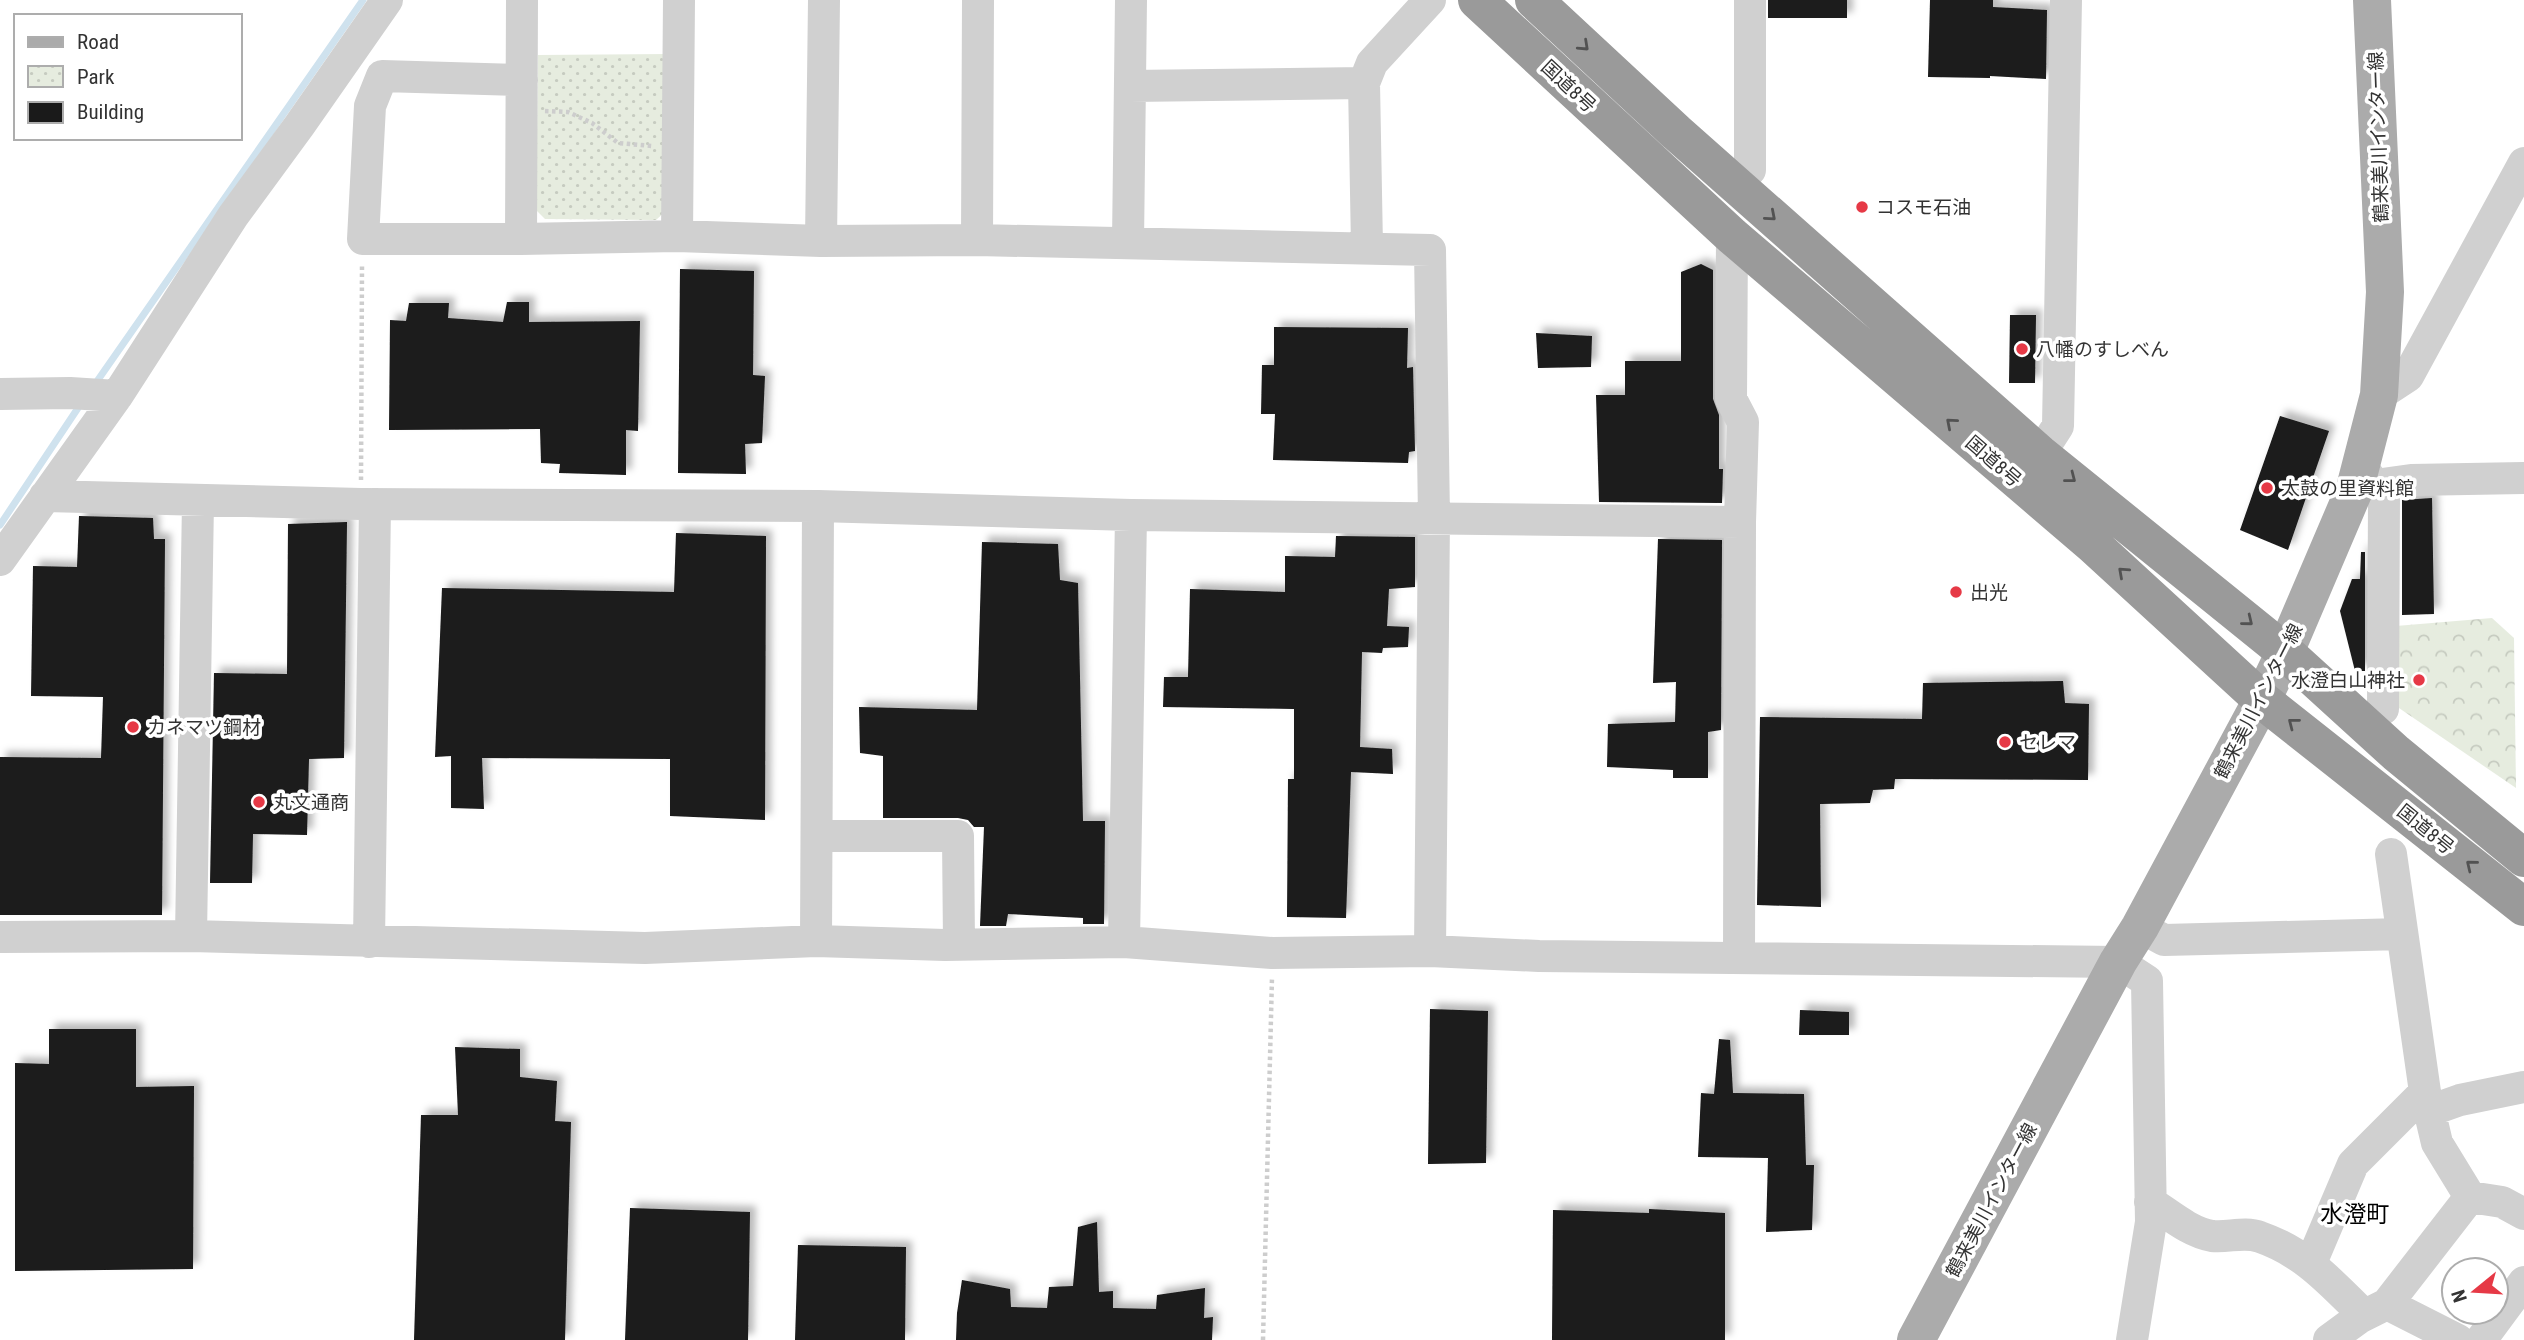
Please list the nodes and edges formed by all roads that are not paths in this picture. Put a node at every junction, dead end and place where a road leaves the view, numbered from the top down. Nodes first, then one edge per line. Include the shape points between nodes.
1 (387, 0) edge
2 (523, 0) edge
3 (679, 0) edge
4 (824, 0) edge
5 (978, 0) edge
6 (1131, 0) edge
7 (1430, 0) edge
8 (1477, 0) edge
9 (1534, 0) edge
10 (1750, 0) edge
11 (2066, 0) edge
12 (2372, 0) edge
13 (522, 80) junction
14 (1364, 83) junction
15 (1130, 86) junction
16 (2524, 163) edge
17 (1750, 170) dead end
18 (677, 236) junction
19 (1732, 236) junction
20 (521, 239) junction
21 (977, 240) junction
22 (821, 241) junction
23 (1128, 242) junction
24 (1367, 247) junction
25 (1750, 278) dead end
26 (0, 394) edge
27 (95, 394) junction
28 (2379, 395) junction
29 (1743, 422) junction
30 (2040, 454) junction
31 (2368, 476) junction
32 (2524, 478) edge
33 (45, 496) junction
34 (198, 501) junction
35 (368, 504) junction
36 (818, 506) junction
37 (1131, 515) junction
38 (1434, 517) junction
39 (1740, 522) junction
40 (0, 560) edge
41 (2286, 652) junction
42 (2262, 700) junction
43 (2383, 709) dead end
44 (817, 836) junction
45 (2391, 854) dead end
46 (2524, 859) edge
47 (2524, 907) edge
48 (2140, 927) junction
49 (2402, 934) junction
50 (191, 936) junction
51 (0, 937) edge
52 (816, 941) junction
53 (369, 942) junction
54 (1124, 942) junction
55 (959, 944) junction
56 (1430, 951) junction
57 (1739, 958) junction
58 (2118, 962) junction
59 (2524, 1087) edge
60 (2427, 1102) junction
61 (2470, 1197) junction
62 (2150, 1202) junction
63 (2524, 1214) edge
64 (2311, 1263) junction
65 (2524, 1282) edge
66 (2375, 1309) junction
67 (1916, 1340) edge
68 (2132, 1340) edge
69 (2329, 1340) edge
70 (2458, 1340) edge
71 (2481, 1340) edge

1 - 27 street via 233,216
2 - 13 street
3 - 18 street
4 - 22 street
5 - 21 street
6 - 15 street
7 - 14 street via 1372,63
8 - 19 highway, 国道8号
9 -> 30 highway, 国道8号
10 - 17 street
11 - 30 street via 2058,426
12 - 28 main road, 鶴来美川インター線 via 2385,292
13 - 20 street
13 - 20 street via 382,76 370,106 363,239
14 - 15 street
14 - 24 street
15 - 23 street
16 - 28 street via 2408,376
18 - 20 street
18 - 22 street
19 - 29 street via 1731,399
42 -> 19 highway, 国道8号 via 2092,544
21 - 22 street
21 - 23 street
23 - 24 street
24 - 38 street via 1430,250
25 - 29 street via 1749,380
26 - 27 street
27 - 33 street
28 - 31 main road, 鶴来美川インター線
29 - 39 street
30 -> 41 highway, 国道8号
31 - 32 street
31 - 41 main road, 鶴来美川インター線 via 2355,488
31 - 43 street via 2384,497
33 - 34 street
33 - 40 street
34 - 35 street
34 - 50 street
35 - 36 street
35 - 53 street
36 - 37 street
36 - 44 street
37 - 38 street
37 - 54 street
38 - 39 street
38 - 56 street
39 - 57 street
41 - 42 main road, 鶴来美川インター線
41 - 46 highway, 国道8号 via 2396,753
47 -> 42 highway, 国道8号
42 - 48 main road, 鶴来美川インター線
44 - 52 street
44 - 55 street via 958,836
45 - 49 street
48 - 49 street via 2164,940
48 - 58 main road, 鶴来美川インター線
49 - 60 street
50 - 51 street
50 - 53 street
52 - 53 street via 645,948
52 - 55 street
54 - 55 street
54 - 56 street via 1272,953
56 - 57 street
57 - 58 street
58 - 62 street via 2147,981
58 - 67 main road, 鶴来美川インター線
59 - 60 street
60 - 61 street via 2437,1143
60 - 64 street via 2353,1164
61 - 63 street via 2502,1202
61 - 66 street
62 - 64 street via 2193,1231 2262,1237
62 - 68 street via 2151,1222
64 - 66 street
65 - 71 street
66 - 69 street
66 - 70 street

